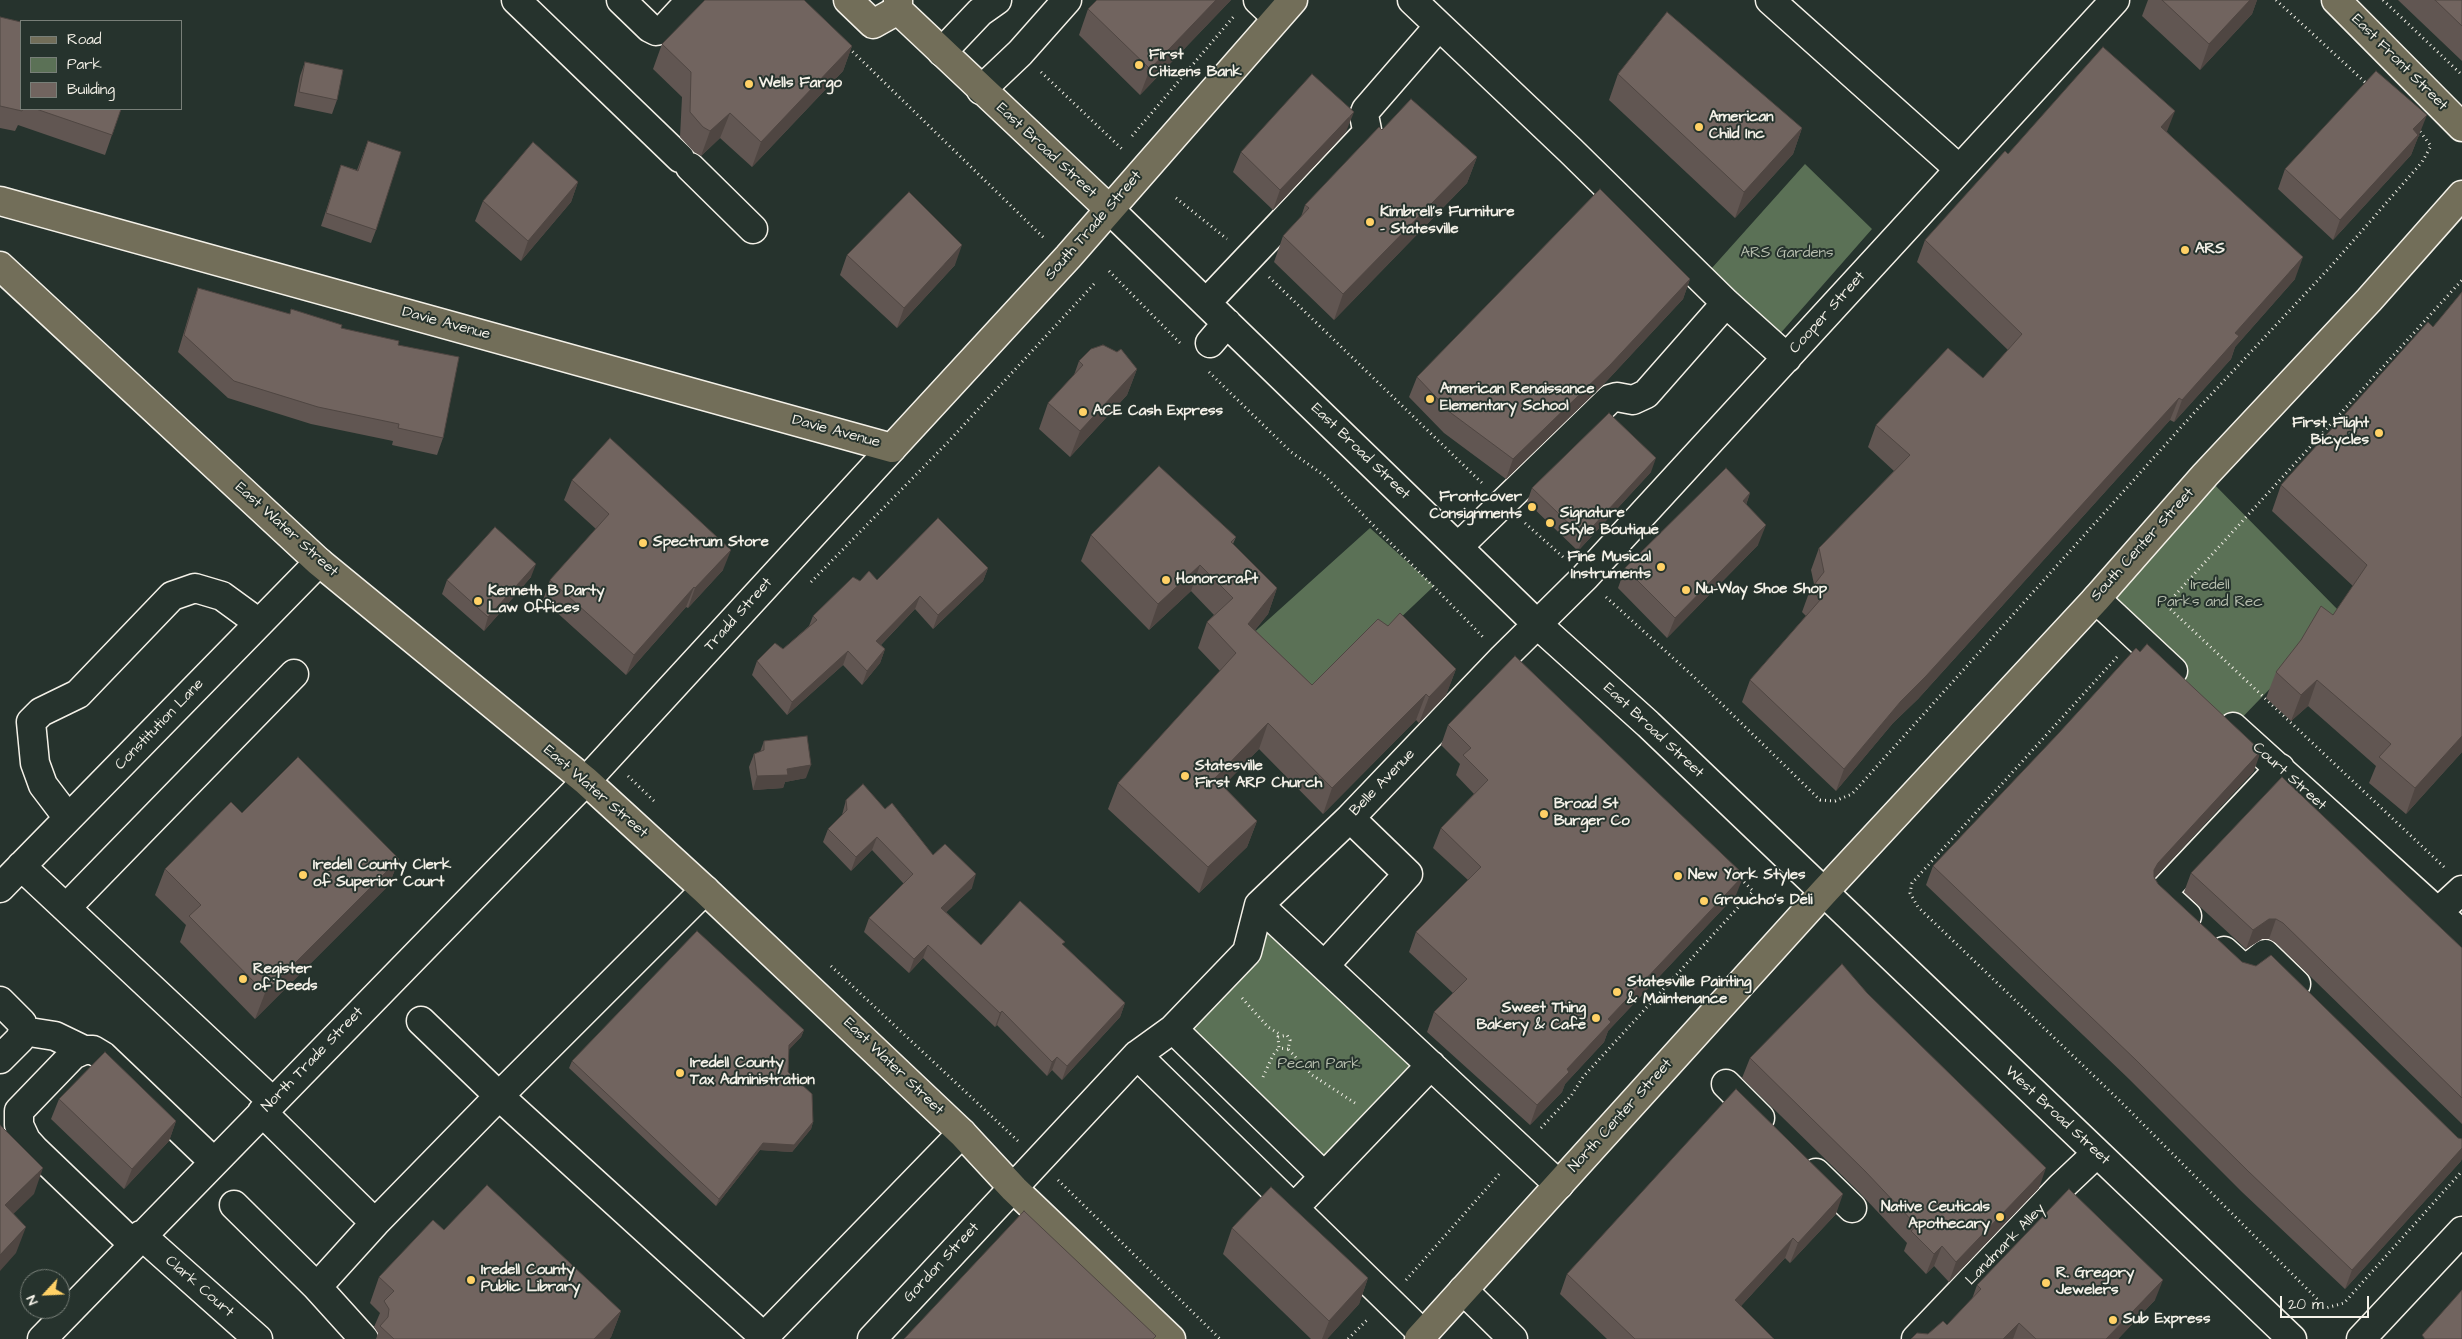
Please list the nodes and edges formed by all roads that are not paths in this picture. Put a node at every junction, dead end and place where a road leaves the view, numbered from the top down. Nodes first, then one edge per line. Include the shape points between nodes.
1 (516, 0) edge
2 (621, 0) edge
3 (691, 0) edge
4 (848, 0) edge
5 (996, 0) edge
6 (1067, 0) edge
7 (1412, 0) edge
8 (1770, 0) edge
9 (2115, 0) edge
10 (2336, 0) edge
11 (898, 5) edge
12 (1266, 8) edge
13 (1439, 26) junction
14 (942, 52) junction
15 (981, 90) junction
16 (2462, 127) edge
17 (1959, 169) junction
18 (2462, 195) edge
19 (0, 202) edge
20 (1109, 209) junction
21 (753, 228) dead end
22 (0, 266) edge
23 (1206, 303) junction
24 (1726, 303) junction
25 (1787, 358) junction
26 (892, 448) junction
27 (1458, 547) junction
28 (320, 562) junction
29 (2096, 599) junction
30 (259, 623) junction
31 (1538, 625) junction
32 (294, 674) dead end
33 (2192, 688) edge
34 (2213, 708) edge
35 (2280, 768) junction
36 (586, 781) junction
37 (68, 818) junction
38 (1350, 818) junction
39 (21, 866) junction
40 (2455, 880) edge
41 (0, 888) edge
42 (705, 890) junction
43 (1823, 893) junction
44 (1259, 905) junction
45 (66, 908) junction
46 (2438, 912) junction
47 (2462, 934) edge
48 (1324, 965) junction
49 (0, 1001) edge
50 (2314, 1002) edge
51 (421, 1020) dead end
52 (1173, 1029) junction
53 (23, 1032) junction
54 (84, 1050) junction
55 (1137, 1054) junction
56 (0, 1059) edge
57 (1431, 1065) junction
58 (1726, 1084) dead end
59 (499, 1096) junction
60 (267, 1107) junction
61 (1775, 1132) edge
62 (962, 1133) junction
63 (1796, 1153) edge
64 (2097, 1153) junction
65 (214, 1162) junction
66 (1324, 1176) junction
67 (1559, 1184) junction
68 (1014, 1189) junction
69 (234, 1205) dead end
70 (1294, 1208) junction
71 (1852, 1208) dead end
72 (375, 1223) junction
73 (2462, 1231) edge
74 (137, 1240) junction
75 (317, 1287) junction
76 (1463, 1290) junction
77 (1421, 1336) edge
78 (42, 1339) edge
79 (258, 1339) edge
80 (364, 1339) edge
81 (872, 1339) edge
82 (1171, 1339) edge
83 (1513, 1339) edge
84 (1916, 1339) edge
85 (2292, 1339) edge
86 (2362, 1339) edge

1 - 21 street
2 - 3 street via 656,30 664,28
4 - 11 main road, East Broad Street via 873,24
5 - 14 street
6 - 15 street
7 - 13 street
8 - 17 street
9 - 17 street, Cooper Street
10 - 16 main road, East Front Street
11 - 14 main road, East Broad Street
12 - 20 main road, South Trade Street
13 - 23 street via 1366,110 1367,130 1364,136
13 - 24 street
14 - 15 main road, East Broad Street
15 - 20 main road, East Broad Street
17 - 25 street, Cooper Street
18 - 29 main road, South Center Street
19 - 26 main road, Davie Avenue
20 - 23 street, East Broad Street
20 - 26 main road, South Trade Street
22 - 28 main road, East Water Street
23 - 27 street, East Broad Street via 1213,344
24 - 25 street
24 - 27 street via 1646,394 1633,400 1610,399
25 - 31 street, Cooper Street
26 - 36 street, Tradd Street
27 - 31 street, East Broad Street
28 - 30 street, Constitution Lane
28 - 36 main road, East Water Street
29 - 33 street
29 - 43 main road, South Center Street
30 - 37 street, Constitution Lane
30 - 37 street via 222,596 195,588 172,596 78,694 41,712 31,722 35,763 43,785
31 - 38 street, Belle Avenue
31 - 43 street, East Broad Street via 1648,724
32 - 45 street
34 - 35 street, Court Street
35 - 46 street, Court Street
35 - 50 street via 2162,893 2245,970 2265,954
36 - 42 main road, East Water Street
36 - 60 street, North Trade Street
37 - 39 street, Constitution Lane
38 - 44 street, Belle Avenue
38 - 48 street via 1408,874
39 - 41 street, Constitution Lane
39 - 45 street
40 - 46 street
42 - 59 street
42 - 62 main road, East Water Street
43 - 64 street, West Broad Street
43 - 67 main road, North Center Street
44 - 48 street
44 - 52 street, Gordon Street via 1238,961
45 - 60 street
46 - 47 street, Court Street
48 - 57 street
49 - 53 street via 22,1024
51 - 59 street
52 - 55 street, Gordon Street
52 - 66 street
53 - 54 street via 55,1036
53 - 56 street
54 - 65 street via 93,1050 103,1056
54 - 74 street, Clark Court via 73,1055 19,1111 19,1125 35,1150
55 - 68 street, Gordon Street
55 - 70 street
57 - 66 street
57 - 67 street
58 - 61 street
59 - 62 street via 764,1337
59 - 72 street
60 - 65 street, North Trade Street
60 - 72 street
62 - 68 main road, East Water Street
63 - 71 street
64 - 84 street, Landmark Alley
64 - 85 street, West Broad Street
65 - 74 street, North Trade Street
66 - 70 street
67 - 76 main road, North Center Street
68 - 81 street, Gordon Street via 995,1204
68 - 82 main road, East Water Street
69 - 75 street
70 - 77 street via 1389,1300
72 - 75 street
73 - 86 street
74 - 78 street, North Trade Street
74 - 79 street, Clark Court
75 - 80 street
76 - 77 main road, North Center Street
76 - 83 street

